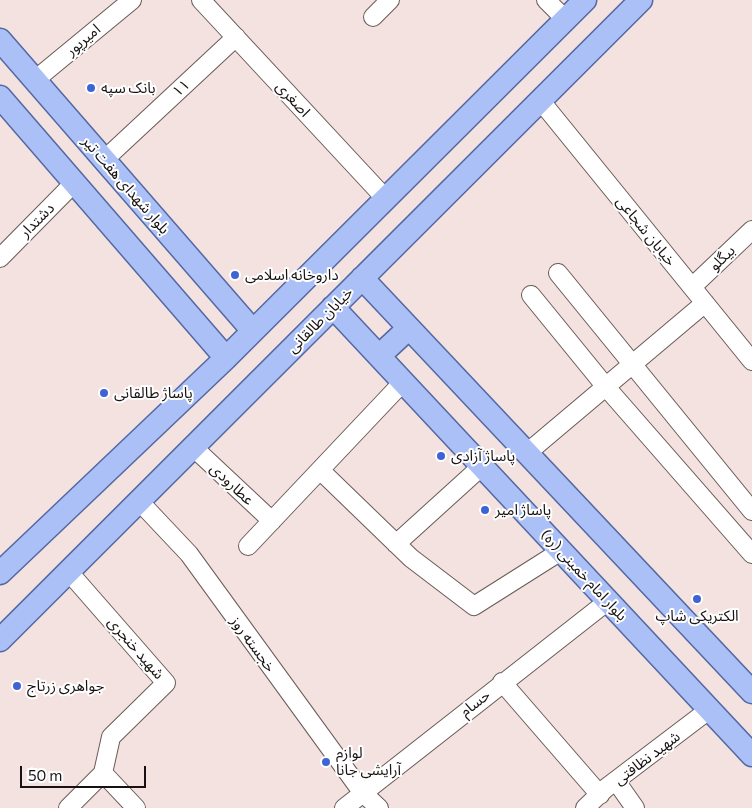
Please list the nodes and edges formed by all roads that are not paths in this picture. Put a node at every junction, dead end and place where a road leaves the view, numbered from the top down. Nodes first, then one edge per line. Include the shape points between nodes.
1 (132, 0) edge
2 (201, 0) edge
3 (390, 0) edge
4 (546, 0) edge
5 (585, 0) edge
6 (634, 4) edge
7 (373, 17) dead end
8 (565, 19) junction
9 (236, 37) junction
10 (0, 40) edge
11 (35, 80) junction
12 (540, 100) junction
13 (2, 104) edge
14 (104, 160) junction
15 (74, 183) junction
16 (386, 198) junction
17 (752, 230) edge
18 (0, 258) edge
19 (558, 273) dead end
20 (362, 278) junction
21 (692, 287) junction
22 (531, 295) dead end
23 (705, 303) junction
24 (333, 307) junction
25 (409, 328) junction
26 (253, 331) junction
27 (379, 356) junction
28 (226, 358) junction
29 (752, 361) edge
30 (633, 364) junction
31 (403, 382) junction
32 (606, 387) junction
33 (193, 447) junction
34 (527, 453) junction
35 (482, 466) junction
36 (321, 471) junction
37 (139, 501) junction
38 (752, 511) edge
39 (272, 521) junction
40 (396, 544) junction
41 (248, 546) dead end
42 (561, 551) junction
43 (752, 554) edge
44 (68, 571) junction
45 (0, 573) edge
46 (608, 601) junction
47 (23, 616) junction
48 (0, 627) edge
49 (0, 640) edge
50 (502, 682) junction
51 (752, 692) edge
52 (710, 710) junction
53 (752, 755) edge
54 (103, 773) junction
55 (616, 781) junction
56 (362, 792) junction
57 (600, 795) junction
58 (68, 808) edge
59 (136, 808) edge
60 (344, 808) edge
61 (379, 808) edge
62 (585, 808) edge
63 (635, 808) edge

1 - 11 street, امیرپور
2 - 9 street, اصغری
3 - 7 street
4 - 8 street
5 - 8 main road
6 - 12 main road, خیابان طالقانی
8 - 16 main road
9 - 14 street, ۱۱
9 - 16 street, اصغری
10 - 11 main road, بلوار شهدای هفت تیر
11 - 14 main road, بلوار شهدای هفت تیر
12 - 20 main road, خیابان طالقانی
12 - 21 street, خیابان شجاعی
13 - 15 main road
14 - 26 main road, بلوار شهدای هفت تیر
15 - 18 street, دشتدار
15 - 28 main road
16 - 26 main road
17 - 21 street, بیگلو
19 - 30 street
20 - 24 main road, خیابان طالقانی
20 - 25 main road
21 - 23 street, خیابان شجاعی
22 - 32 street
23 - 29 street, خیابان شجاعی
23 - 30 street
24 - 27 main road, بلوار امام خمینی (ره)
24 - 33 main road, خیابان طالقانی
25 - 27 main road
25 - 34 main road
26 - 28 main road
27 - 31 main road, بلوار امام خمینی (ره)
28 - 45 main road
30 - 32 street
30 - 38 street
31 - 35 main road, بلوار امام خمینی (ره)
31 - 36 street
32 - 34 street
32 - 43 street
33 - 37 main road, خیابان طالقانی
33 - 39 street, عطارودی
34 - 51 main road
35 - 40 street
35 - 42 main road, بلوار امام خمینی (ره)
36 - 39 street
36 - 40 street
37 - 44 main road, خیابان طالقانی
37 - 56 street, خجسته روز via 189,554
39 - 41 street
40 - 42 street via 474,606
42 - 46 main road, بلوار امام خمینی (ره)
44 - 47 main road, خیابان طالقانی
44 - 54 street, شهید خنجری via 166,683 111,736
46 - 50 street, حسام
46 - 52 main road, بلوار امام خمینی (ره)
47 - 48 main road
47 - 49 main road, خیابان طالقانی
50 - 56 street, حسام
50 - 57 street
52 - 53 main road, بلوار امام خمینی (ره)
52 - 55 street, شهید نظافتی
54 - 58 street
54 - 59 street
55 - 57 street, شهید نظافتی
55 - 63 street
56 - 60 street, حسام
56 - 61 street, خجسته روز
57 - 62 street, شهید نظافتی

